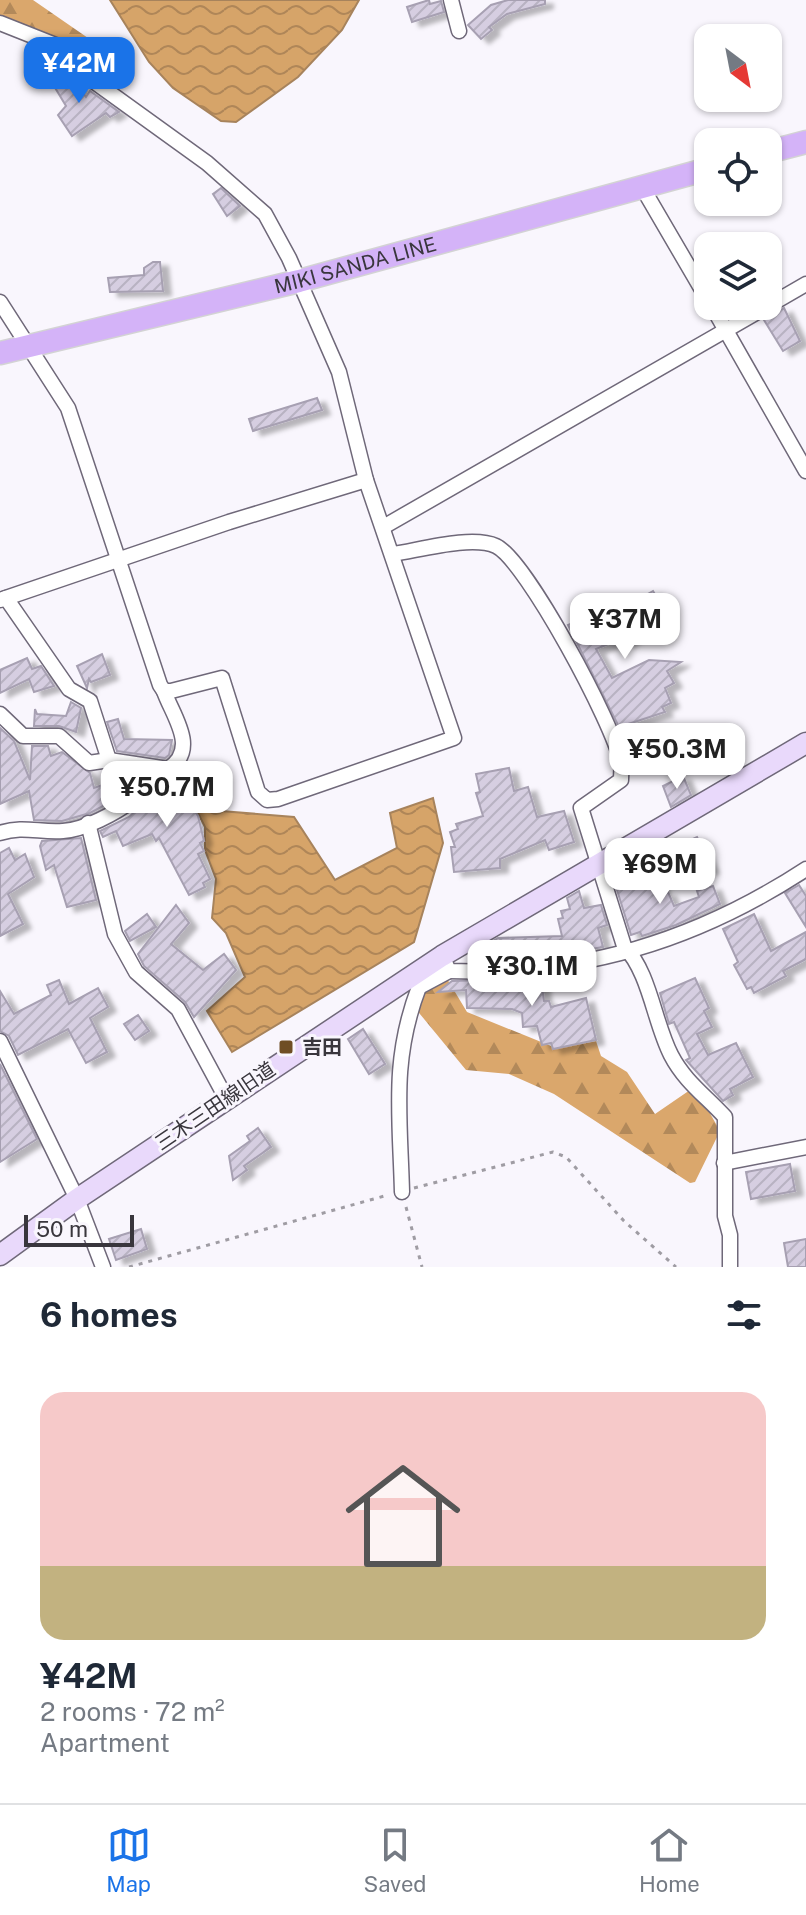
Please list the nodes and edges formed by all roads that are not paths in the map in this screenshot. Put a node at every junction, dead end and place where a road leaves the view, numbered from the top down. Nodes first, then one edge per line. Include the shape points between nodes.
1 (451, 0) edge
2 (0, 23) edge
3 (459, 31) dead end
4 (806, 142) edge
5 (782, 148) edge
6 (694, 173) edge
7 (642, 187) junction
8 (694, 276) edge
9 (299, 281) junction
10 (806, 284) edge
11 (782, 298) edge
12 (0, 302) edge
13 (720, 320) edge
14 (744, 320) edge
15 (726, 330) junction
16 (27, 345) junction
17 (0, 353) edge
18 (806, 471) edge
19 (366, 480) junction
20 (385, 526) junction
21 (393, 554) junction
22 (116, 560) junction
23 (3, 599) edge
24 (164, 691) junction
25 (0, 714) edge
26 (806, 743) edge
27 (109, 760) junction
28 (88, 823) junction
29 (0, 833) edge
30 (598, 864) junction
31 (806, 869) edge
32 (629, 952) junction
33 (446, 964) junction
34 (0, 1041) edge
35 (226, 1098) junction
36 (806, 1147) edge
37 (724, 1163) junction
38 (402, 1192) road end
39 (77, 1199) junction
40 (0, 1255) edge
41 (103, 1267) edge
42 (730, 1267) edge

1 - 3 street
2 - 9 street via 68,50 92,80 207,163 265,214
4 - 5 main road
6 - 7 main road, MIKI SANDA LINE
7 - 8 street
7 - 9 main road, MIKI SANDA LINE
9 - 16 main road, MIKI SANDA LINE
9 - 19 street via 339,372
10 - 11 street
12 - 16 street
13 - 15 street
14 - 15 street
15 - 18 street
15 - 20 street
16 - 17 main road, MIKI SANDA LINE
16 - 22 street via 68,408
19 - 20 street
19 - 22 street
20 - 21 street
21 - 24 street via 454,738 267,800 258,792 222,678
21 - 30 street via 480,541 514,561 564,641 621,762 621,780 581,808
22 - 23 street
22 - 24 street
23 - 27 street via 69,689 90,701
24 - 27 street via 183,729 175,765 168,769
25 - 27 street via 23,736 59,736 89,763
26 - 30 street, 三木三田線旧道
27 - 28 street via 133,800
28 - 29 street via 65,832 16,827
28 - 35 street via 115,934 136,972 178,1009
30 - 32 street
30 - 33 street, 三木三田線旧道
31 - 32 street via 751,905
32 - 33 street via 563,968
32 - 37 street via 671,1054 697,1092 725,1117
33 - 35 street, 三木三田線旧道
33 - 38 street via 419,987 398,1064
34 - 39 street
35 - 39 street, 三木三田線旧道
36 - 37 street
37 - 42 street
39 - 40 street, 三木三田線旧道
39 - 41 street

